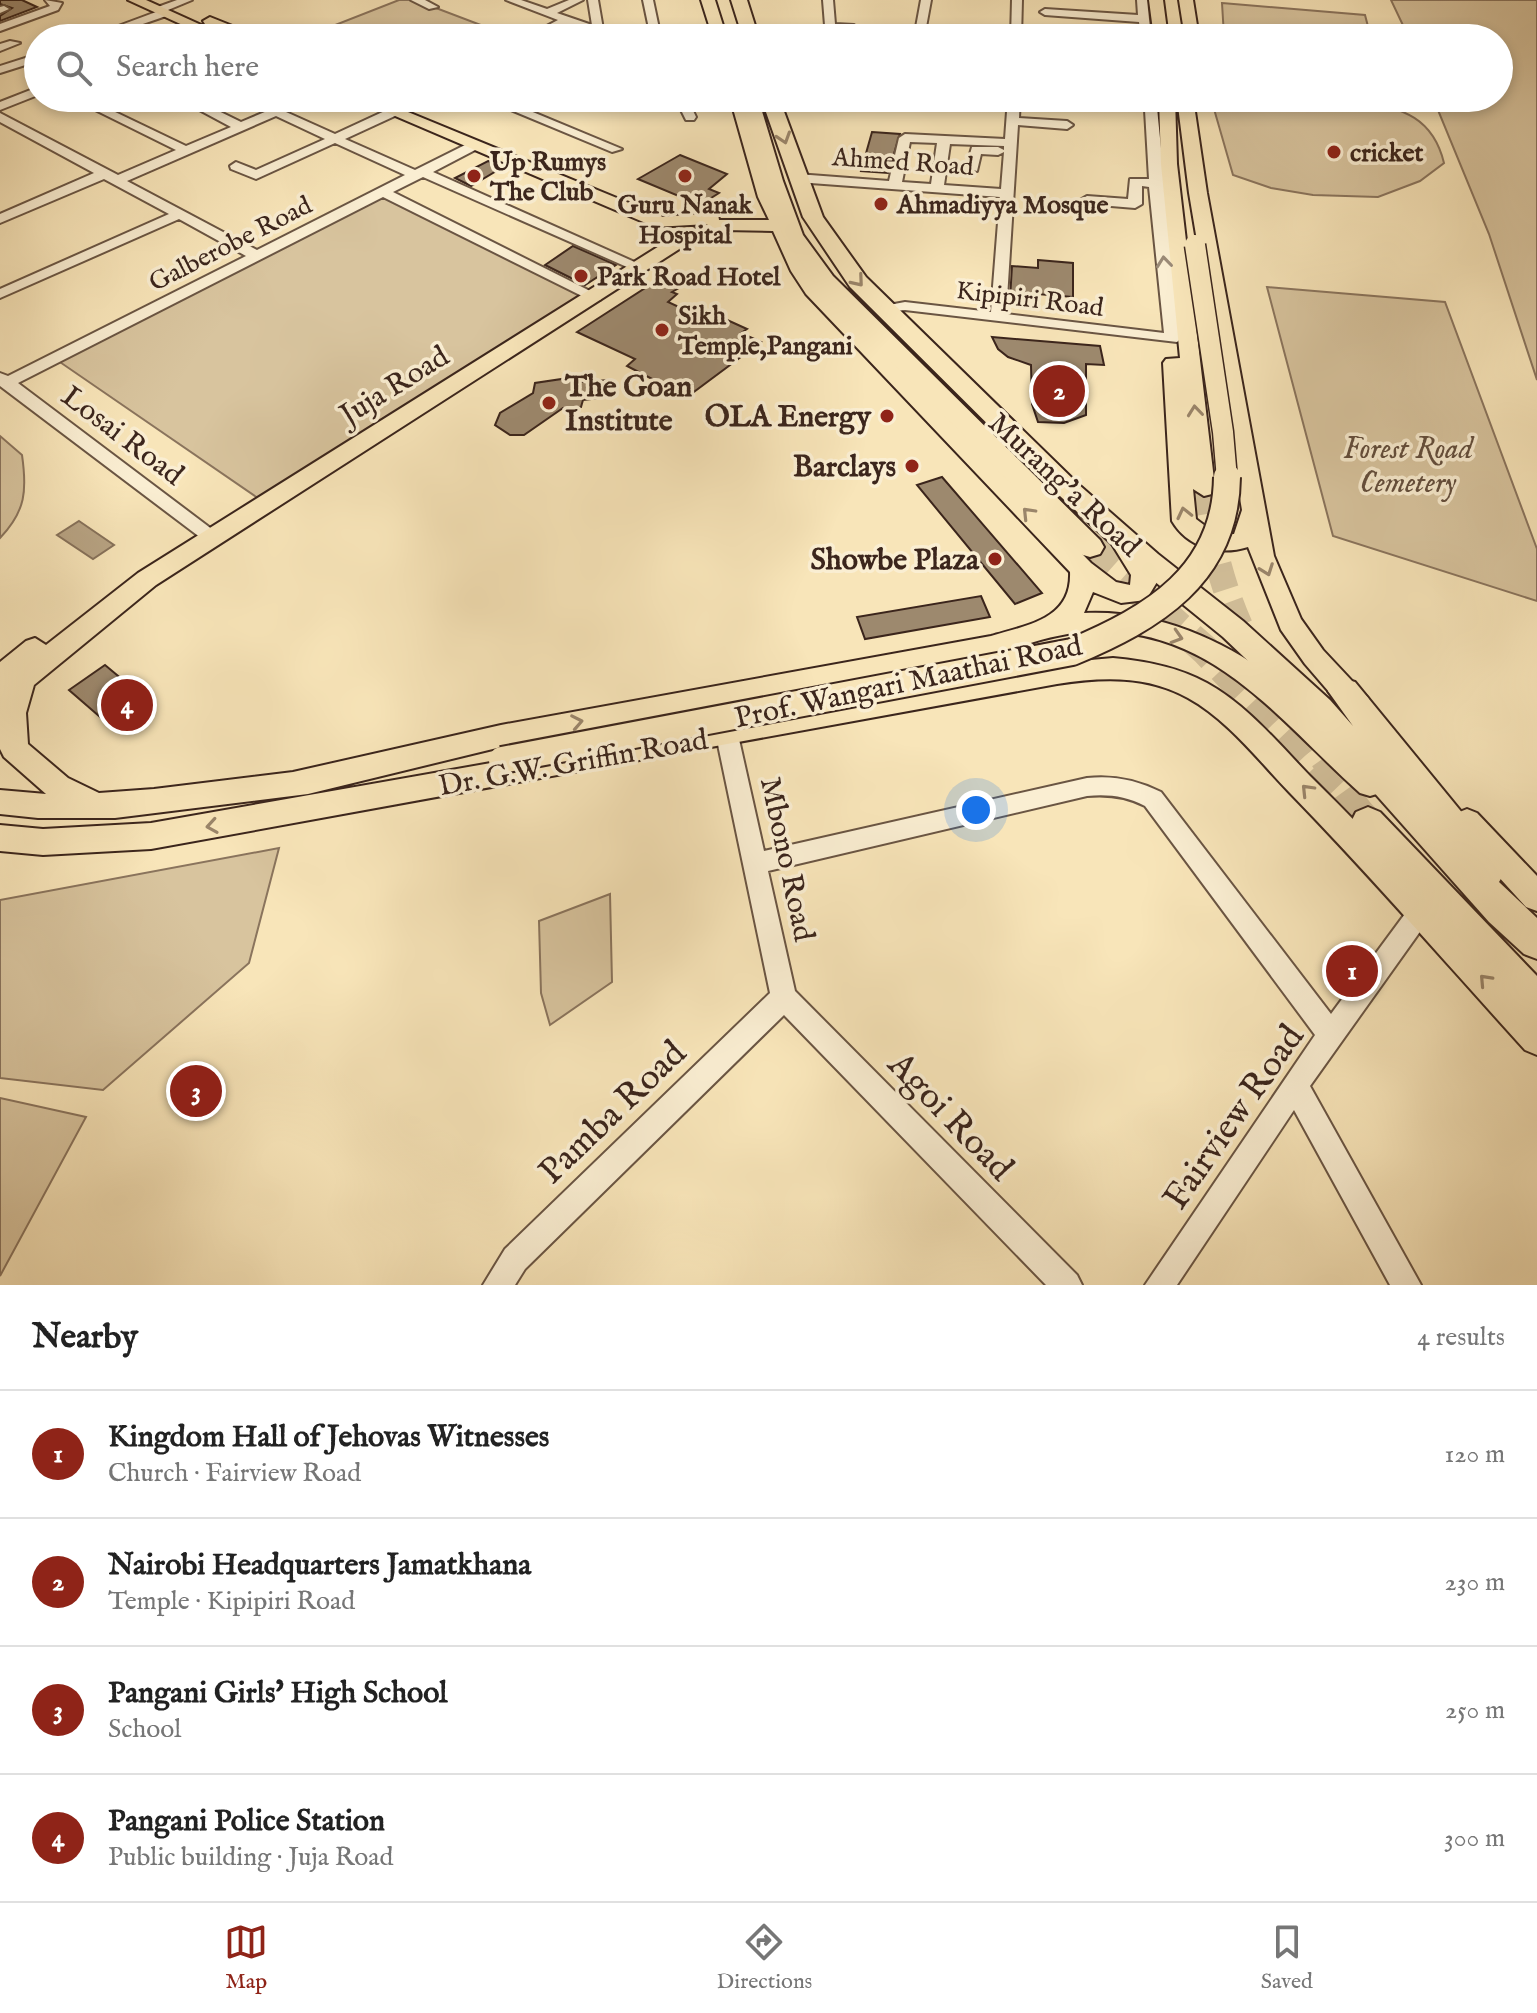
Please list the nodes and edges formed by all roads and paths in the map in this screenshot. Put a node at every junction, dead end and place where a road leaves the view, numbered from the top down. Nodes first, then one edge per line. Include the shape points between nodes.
1 (50, 0) edge
2 (135, 0) edge
3 (416, 0) edge
4 (514, 0) edge
5 (578, 0) edge
6 (593, 0) edge
7 (648, 0) edge
8 (708, 0) edge
9 (722, 0) edge
10 (739, 0) edge
11 (828, 0) edge
12 (926, 0) edge
13 (1017, 0) edge
14 (1142, 0) edge
15 (1156, 0) edge
16 (1172, 0) edge
17 (1186, 0) edge
18 (169, 6) edge
19 (433, 7) dead end
20 (1045, 12) dead end
21 (547, 13) junction
22 (1144, 19) junction
23 (567, 20) junction
24 (125, 24) edge
25 (199, 24) edge
26 (215, 24) edge
27 (559, 24) edge
28 (578, 24) edge
29 (597, 24) edge
30 (653, 24) edge
31 (716, 24) edge
32 (729, 24) edge
33 (747, 24) edge
34 (830, 24) edge
35 (922, 24) edge
36 (1016, 24) edge
37 (1145, 24) edge
38 (1159, 24) edge
39 (1176, 24) edge
40 (1190, 24) edge
41 (0, 28) edge
42 (14, 43) dead end
43 (0, 48) edge
44 (24, 62) edge
45 (0, 70) edge
46 (24, 97) edge
47 (0, 106) edge
48 (106, 112) edge
49 (211, 112) edge
50 (276, 112) joint
51 (376, 112) edge
52 (410, 112) edge
53 (416, 112) edge
54 (523, 112) edge
55 (688, 112) edge
56 (742, 112) edge
57 (753, 112) edge
58 (775, 112) edge
59 (1012, 112) edge
60 (1151, 112) edge
61 (1168, 112) edge
62 (1187, 112) edge
63 (1202, 112) edge
64 (0, 117) edge
65 (690, 117) dead end
66 (1011, 121) junction
67 (1067, 125) dead end
68 (241, 127) junction
69 (335, 138) junction
70 (944, 139) junction
71 (1169, 145) junction
72 (473, 146) junction
73 (1010, 148) junction
74 (616, 149) dead end
75 (185, 150) junction
76 (154, 164) junction
77 (236, 166) dead end
78 (972, 168) dead end
79 (102, 171) junction
80 (420, 174) junction
81 (797, 178) junction
82 (120, 179) junction
83 (1156, 183) junction
84 (1197, 184) junction
85 (895, 185) junction
86 (937, 188) junction
87 (384, 192) junction
88 (1006, 193) junction
89 (767, 197) junction
90 (1087, 200) dead end
91 (1135, 204) junction
92 (1158, 206) junction
93 (180, 214) junction
94 (0, 219) edge
95 (666, 222) junction
96 (788, 236) junction
97 (1195, 245) junction
98 (257, 256) junction
99 (657, 256) junction
100 (0, 294) edge
101 (595, 297) junction
102 (883, 310) junction
103 (998, 319) junction
104 (1172, 339) junction
105 (4, 380) edge
106 (1204, 488) tunnel mouth
107 (1253, 512) junction
108 (212, 536) junction
109 (1097, 550) junction
110 (147, 579) junction
111 (1044, 631) junction
112 (52, 635) junction
113 (0, 660) edge
114 (1054, 673) junction
115 (13, 677) edge
116 (1344, 691) junction
117 (0, 706) edge
118 (727, 735) junction
119 (502, 760) junction
120 (292, 784) junction
121 (0, 802) edge
122 (100, 805) junction
123 (289, 813) junction
124 (1368, 822) dead end
125 (1422, 825) junction
126 (0, 838) edge
127 (43, 842) junction
128 (0, 855) edge
129 (756, 863) junction
130 (1537, 897) edge
131 (1421, 911) junction
132 (1537, 931) edge
133 (1537, 942) edge
134 (784, 997) junction
135 (1537, 1003) edge
136 (1331, 1035) junction
137 (1537, 1038) edge
138 (1295, 1085) junction
139 (498, 1285) edge
140 (1067, 1285) edge
141 (1160, 1285) edge
142 (1406, 1285) edge

1 - 41 street via 57,3 54,8
2 - 18 main road
3 - 19 street
4 - 21 street
5 - 21 street
6 - 29 street
7 - 30 street
8 - 31 main road
9 - 32 highway
10 - 33 highway
11 - 34 street
12 - 35 street
13 - 36 street
14 - 22 street
15 - 38 main road
16 - 39 main road
17 - 40 main road
18 - 24 street
18 - 25 main road
18 - 26 main road
20 - 22 street
21 - 23 street
22 - 37 street
23 - 27 street
23 - 28 street
42 - 43 street
44 - 45 street
46 - 47 street
48 - 75 street
49 - 68 street
50 - 68 street
50 - 69 street
51 - 69 street
52 - 72 main road
53 - 95 main road via 666,215
54 - 74 street
55 - 65 street
56 - 89 main road, Murang'a Road
57 - 96 highway, Murang'a Road
58 -> 81 highway, Murang'a Road
59 - 66 street
60 - 83 street
61 - 71 main road
62 - 84 main road
63 - 84 main road via 1208,155
64 - 79 street
66 - 67 street
66 - 73 street
68 - 75 street
69 - 77 street via 256,175
69 - 80 street
70 - 73 street
70 - 85 street via 905,138
70 - 86 street
71 - 97 main road
106 -> 71 main road
72 - 80 street, Galberobe Road
72 - 95 main road
73 - 78 street via 976,150
73 - 88 street
75 - 76 street
76 - 79 street via 125,163
76 - 82 street
79 - 82 street
79 - 94 street
80 - 87 street, Galberobe Road
80 - 99 street
81 - 85 street, Ahmed Road
81 -> 102 highway, Murang'a Road via 828,243
82 - 93 street
83 - 91 street via 1135,182
83 - 92 street
84 - 97 main road
84 - 107 main road
85 - 86 street, Ahmed Road
86 - 88 street, Ahmed Road
87 - 98 street, Galberobe Road
87 - 101 street
88 - 103 street
89 - 95 main road via 759,206 736,214
89 - 96 main road, Murang'a Road
90 - 91 street
91 - 92 street
104 -> 92 street
93 - 98 street
93 - 100 street
95 - 99 main road
96 - 99 main road, Juja Road via 721,225 697,232
109 -> 96 highway, Murang'a Road via 825,281
97 - 119 main road, Prof. Wangari Maathai Road, bridge via 1227,486 1220,528 1197,573 1176,596 1124,632 1072,652
98 - 105 street, Galberobe Road
99 - 101 main road, Juja Road
101 - 108 main road, Juja Road
102 - 103 street, Kipipiri Road via 905,306
102 - 109 highway, Murang'a Road
103 - 104 street, Kipipiri Road
107 -> 104 main road via 1245,539 1228,544 1205,538 1184,521
105 - 108 street, Losai Road
107 -> 116 main road via 1262,556 1290,623
108 - 110 main road, Juja Road
109 - 111 main road via 1079,601 1061,623
109 - 125 highway, Murang'a Road via 1276,667
110 - 112 main road, Juja Road
110 - 115 main road, Juja Road
111 - 114 main road via 1067,655
120 -> 111 main road, Dr. G.W. Griffin Road via 501,736 991,646
111 -> 125 main road, Murang'a Road via 1099,622 1179,637 1217,652 1258,678 1365,780
112 - 113 main road
112 - 115 main road, Juja Road
114 - 118 main road, Dr. G.W. Griffin Road
131 -> 114 main road, Dr. G.W. Griffin Road via 1266,746 1204,692 1143,670 1106,665
115 - 117 main road, Juja Road
115 - 122 main road via 14,749 73,796
116 - 130 main road
116 - 132 highway
118 - 123 main road, Dr. G.W. Griffin Road
118 - 129 street, Mbono Road
119 - 120 main road, Dr. G.W. Griffin Road
119 - 123 main road
120 - 122 main road, Dr. G.W. Griffin Road via 184,800
121 - 122 main road, Dr. G.W. Griffin Road
123 -> 127 main road, Dr. G.W. Griffin Road via 151,836
124 - 135 highway
125 - 133 highway, Murang'a Road
126 - 127 main road, Dr. G.W. Griffin Road
127 - 128 main road
129 - 134 street, Mbono Road
129 - 136 street via 1087,787 1134,788 1153,799
131 - 136 street, Fairview Road
137 -> 131 main road
134 - 139 street, Pamba Road via 515,1259
134 - 140 street, Agoi Road
136 - 138 street, Fairview Road
138 - 141 street, Fairview Road
138 - 142 street

